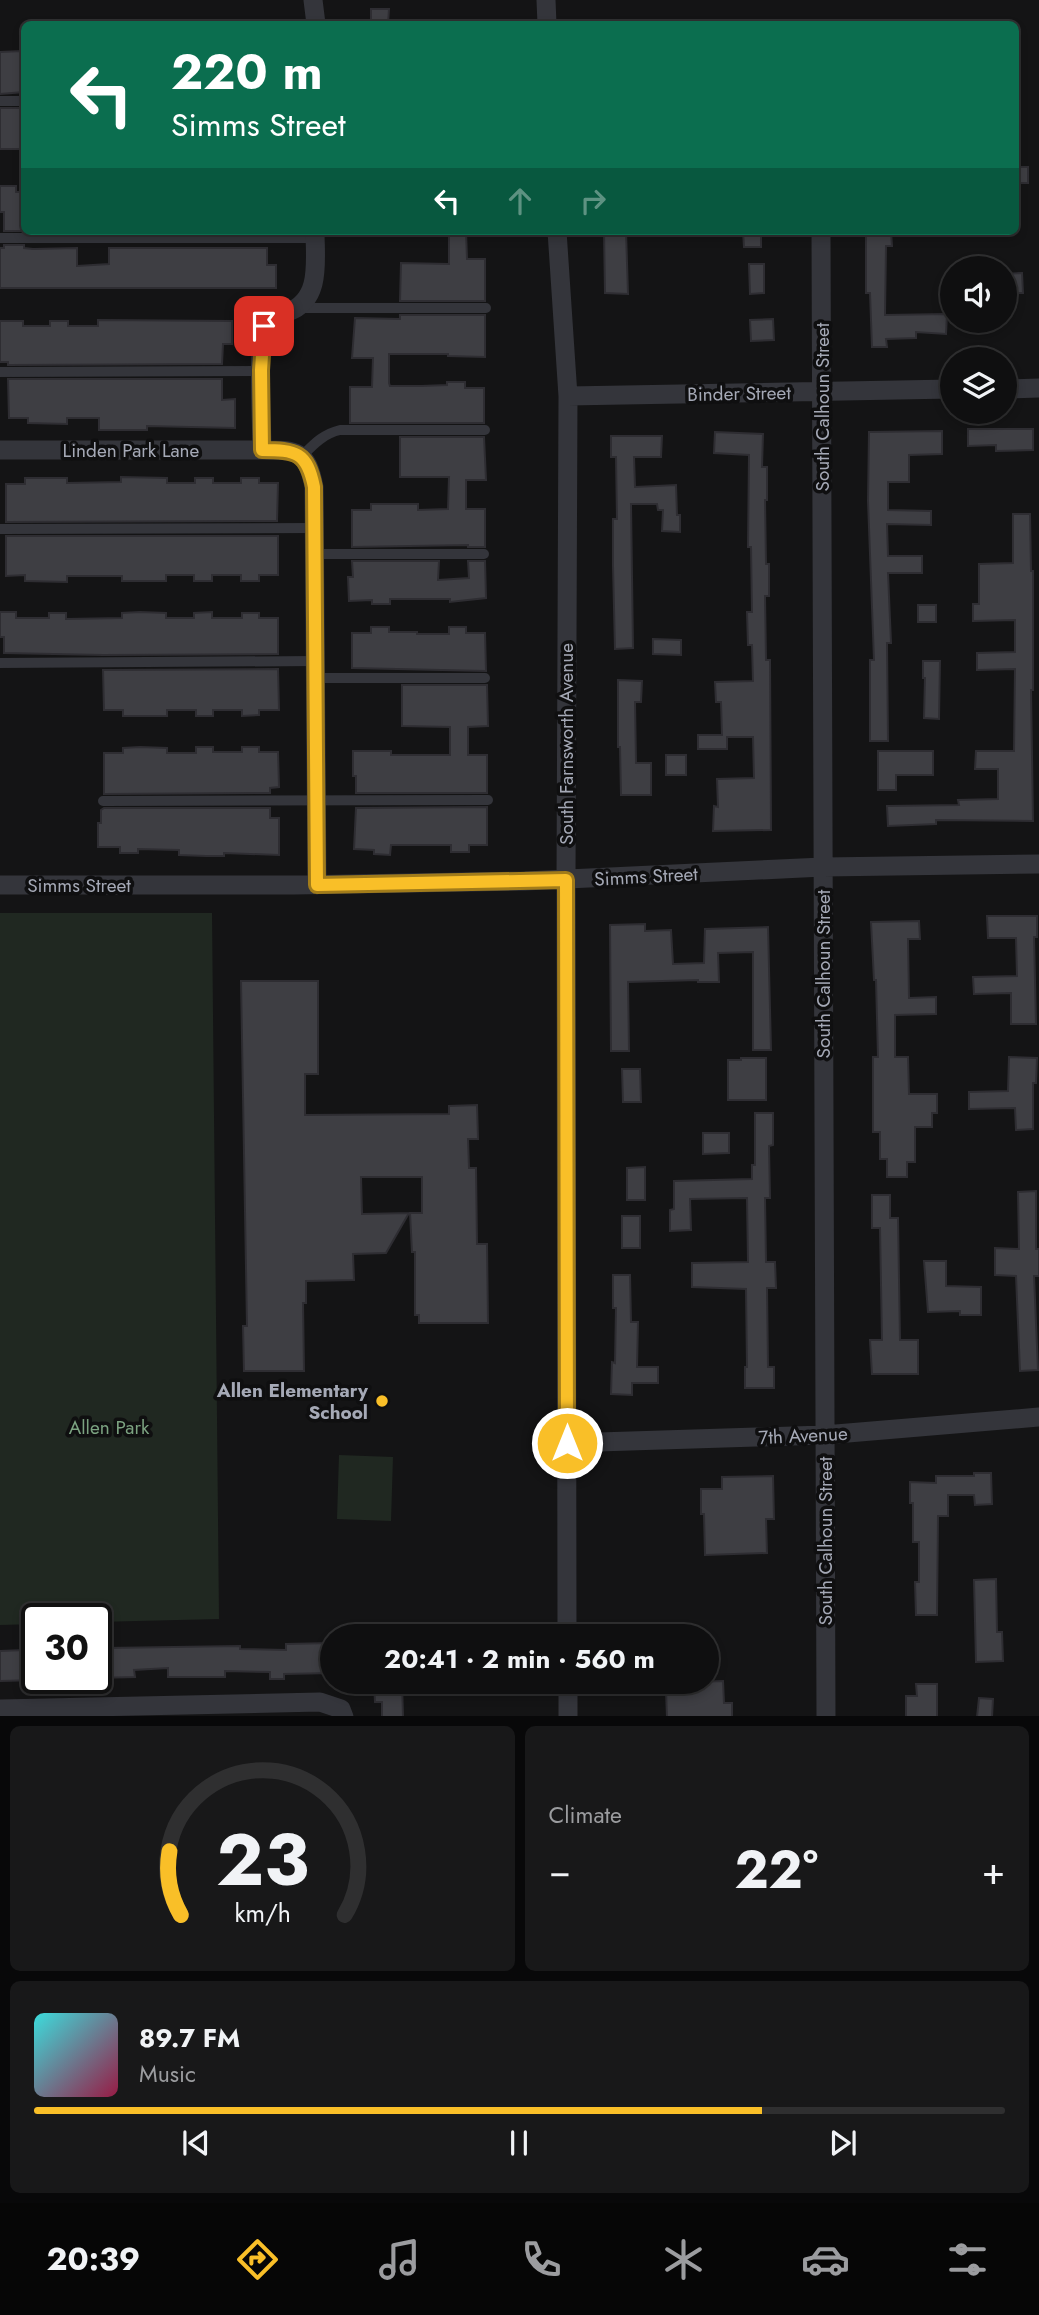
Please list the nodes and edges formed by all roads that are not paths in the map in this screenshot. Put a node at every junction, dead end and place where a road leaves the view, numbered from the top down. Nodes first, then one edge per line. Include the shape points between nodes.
1 (313, 0) edge
2 (546, 0) edge
3 (316, 21) edge
4 (547, 21) edge
5 (0, 102) edge
6 (21, 102) edge
7 (236, 235) edge
8 (315, 235) edge
9 (557, 235) edge
10 (821, 235) edge
11 (0, 238) edge
12 (298, 308) junction
13 (486, 308) dead end
14 (261, 370) junction
15 (0, 372) edge
16 (1039, 388) edge
17 (940, 389) edge
18 (1017, 389) edge
19 (822, 391) junction
20 (568, 396) junction
21 (485, 430) dead end
22 (0, 450) edge
23 (262, 450) junction
24 (302, 456) junction
25 (314, 528) junction
26 (0, 529) edge
27 (315, 554) junction
28 (484, 554) dead end
29 (0, 663) edge
30 (315, 669) junction
31 (485, 678) dead end
32 (316, 799) junction
33 (488, 800) dead end
34 (103, 801) dead end
35 (1039, 864) edge
36 (822, 867) junction
37 (566, 880) junction
38 (0, 885) edge
39 (317, 885) junction
40 (1039, 1417) edge
41 (824, 1435) junction
42 (567, 1443) junction
43 (567, 1624) edge
44 (568, 1694) edge
45 (0, 1709) edge
46 (344, 1716) edge
47 (568, 1716) edge
48 (826, 1716) edge

1 - 3 street
2 - 4 street
5 - 6 lane
7 - 11 lane
8 - 12 street via 313,288
9 - 20 street, South Farnsworth Avenue
10 - 19 street, South Calhoun Street
12 - 13 lane
12 - 14 street via 270,317 264,326
14 - 15 lane
14 - 23 street
16 - 18 street
17 - 19 street, Binder Street
19 - 20 street, Binder Street
19 - 36 street, South Calhoun Street
20 - 37 street, South Farnsworth Avenue
21 - 24 lane via 340,430 320,439
22 - 23 street, Linden Park Lane
23 - 24 street, Linden Park Lane via 286,450
24 - 25 street via 314,487
25 - 26 lane
25 - 27 street
27 - 28 lane
27 - 30 street
29 - 30 lane
30 - 31 lane
30 - 32 street
32 - 33 lane
32 - 34 lane
32 - 39 street
35 - 36 street, Simms Street
36 - 37 street, Simms Street
36 - 41 street, South Calhoun Street
37 - 39 street, Simms Street
37 - 42 street, South Farnsworth Avenue
38 - 39 street, Simms Street
40 - 41 street, 7th Avenue
41 - 42 street, 7th Avenue
41 - 48 street, South Calhoun Street
42 - 43 street, South Farnsworth Avenue
44 - 47 street
45 - 46 street via 320,1702 341,1709

